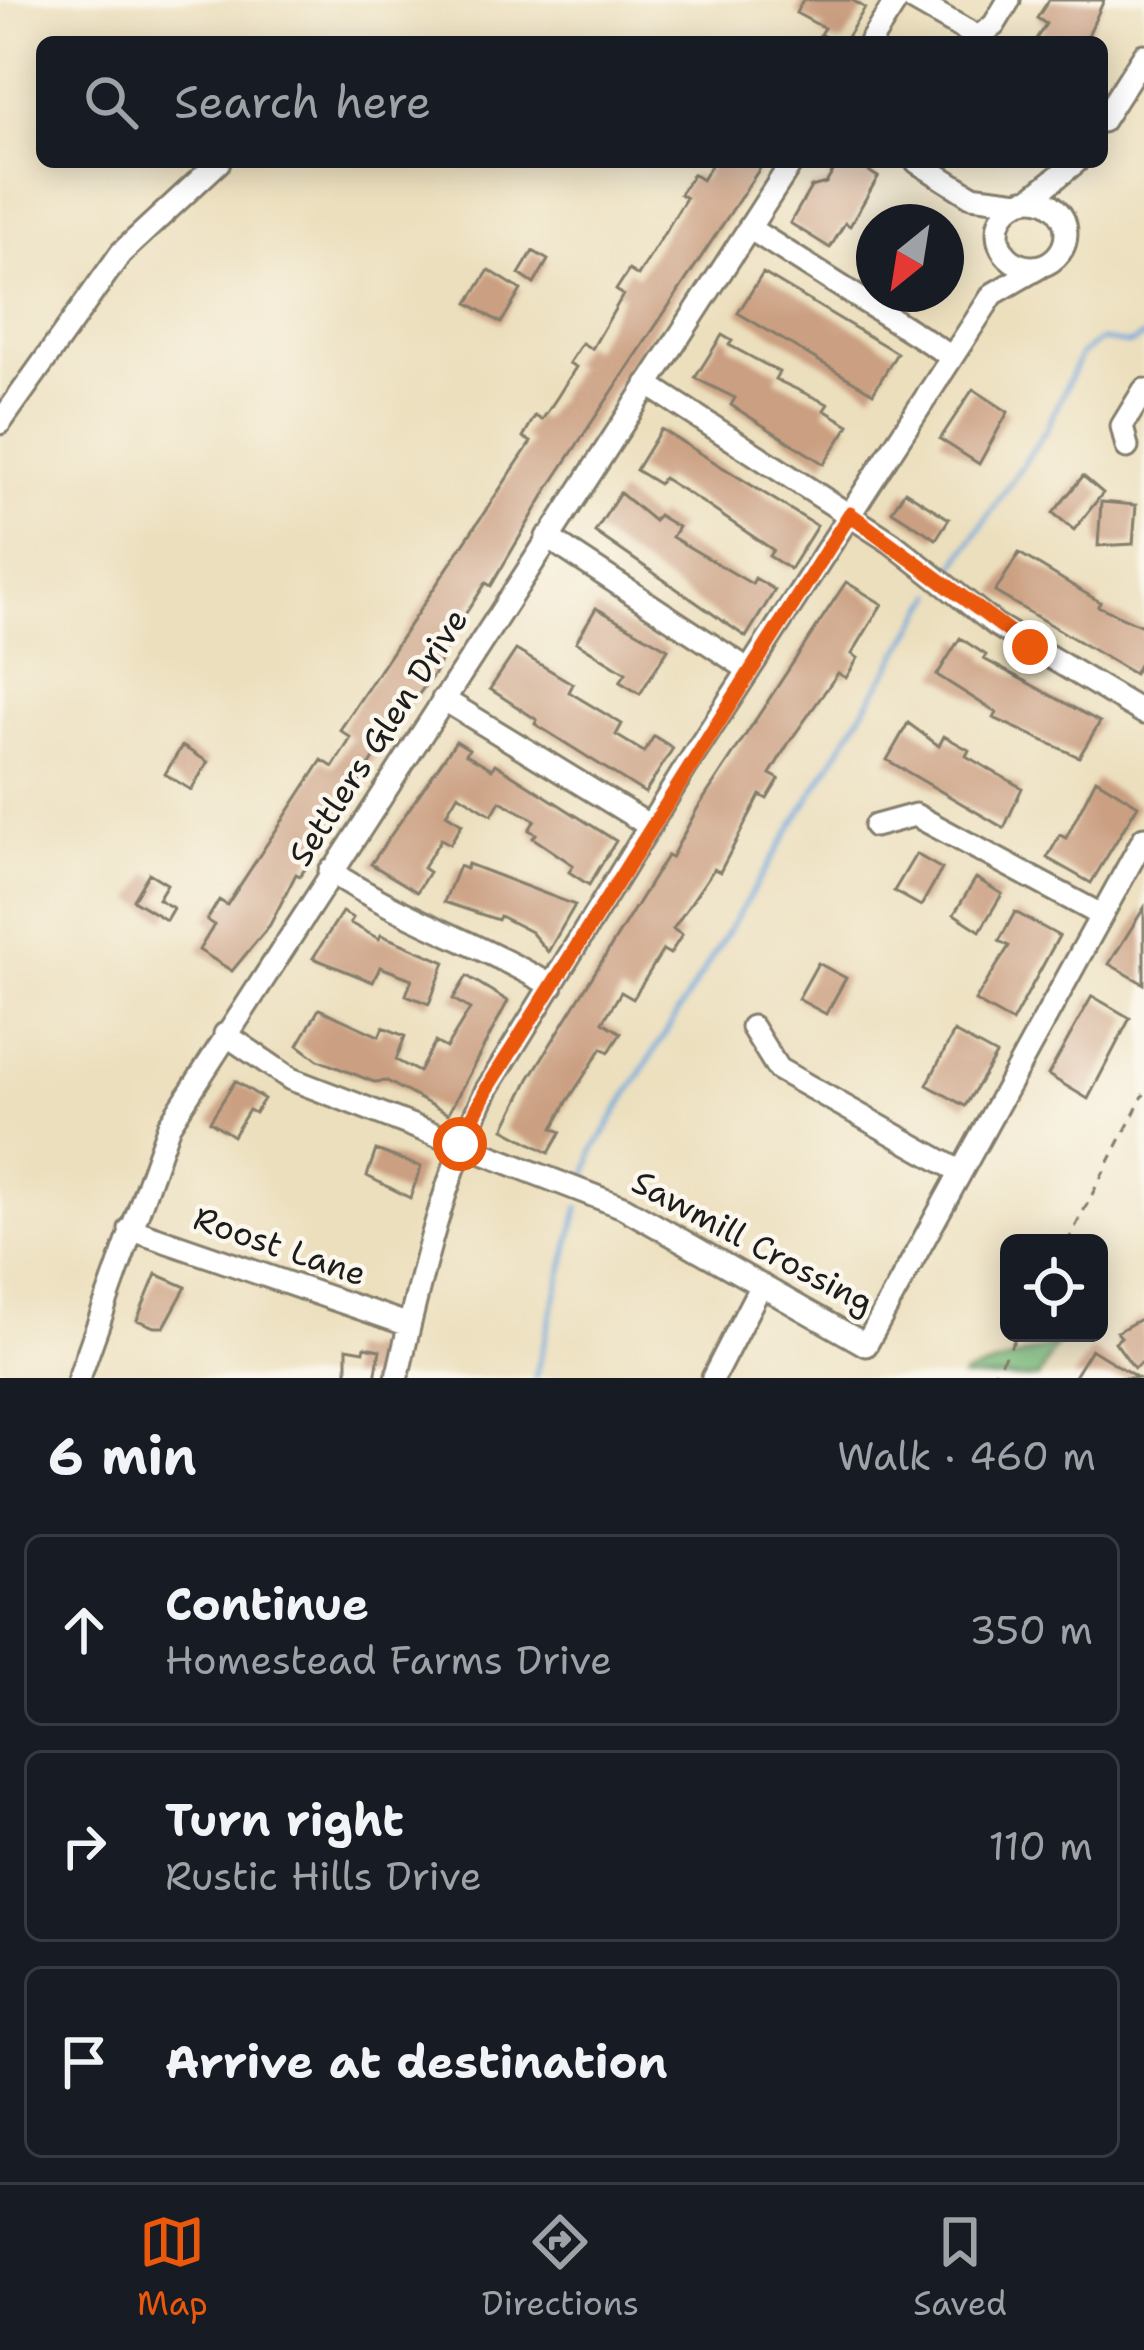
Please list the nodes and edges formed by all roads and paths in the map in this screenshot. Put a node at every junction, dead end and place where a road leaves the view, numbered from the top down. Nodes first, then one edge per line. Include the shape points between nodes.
1 (897, 0) edge
2 (913, 0) edge
3 (1009, 0) edge
4 (874, 36) edge
5 (976, 36) edge
6 (979, 36) edge
7 (1144, 56) edge
8 (1108, 112) edge
9 (213, 168) edge
10 (788, 168) edge
11 (927, 168) edge
12 (1068, 168) edge
13 (1073, 168) edge
14 (971, 196) junction
15 (1024, 200) junction
16 (1065, 222) junction
17 (749, 228) junction
18 (999, 242) junction
19 (1040, 267) junction
20 (993, 293) junction
21 (952, 357) junction
22 (647, 384) junction
23 (1144, 391) edge
24 (0, 423) edge
25 (1127, 447) dead end
26 (850, 514) junction
27 (547, 537) junction
28 (749, 670) junction
29 (443, 699) junction
30 (1144, 713) edge
31 (650, 826) junction
32 (874, 826) dead end
33 (1141, 843) edge
34 (330, 871) junction
35 (1101, 915) junction
36 (552, 986) junction
37 (752, 1027) dead end
38 (225, 1034) junction
39 (1144, 1094) edge
40 (460, 1144) junction
41 (957, 1170) junction
42 (130, 1228) junction
43 (1071, 1234) edge
44 (761, 1285) junction
45 (409, 1325) junction
46 (1013, 1342) edge
47 (80, 1378) edge
48 (397, 1378) edge
49 (713, 1378) edge
50 (991, 1378) edge

1 - 4 street
2 - 5 street
3 - 6 street
7 - 8 street
9 - 24 street via 121,254
10 - 17 street, Settlers Glen Drive
11 - 14 street
12 - 15 street
13 - 16 street
14 - 15 street
14 - 18 street
15 - 16 street via 1051,204
15 - 18 street via 1003,216
16 - 19 street via 1059,255
17 - 21 street
17 - 22 street, Settlers Glen Drive
18 - 19 street via 1017,263
18 - 20 street
19 - 20 street
20 - 21 street
21 - 26 street
22 - 26 street
22 - 27 street, Settlers Glen Drive
23 - 25 street via 1122,427
26 - 28 street
26 - 30 street via 996,625
27 - 28 street
27 - 29 street, Settlers Glen Drive
28 - 31 street
29 - 31 street
29 - 34 street, Settlers Glen Drive
31 - 36 street
32 - 35 street via 915,815
33 - 35 street, Sawmill Crossing
34 - 36 street via 385,907 488,948
34 - 38 street, Settlers Glen Drive
35 - 41 street, Sawmill Crossing
36 - 40 street
37 - 41 street via 778,1070
38 - 40 street, Sawmill Crossing via 291,1079
38 - 42 street, Settlers Glen Drive via 170,1125
39 - 43 path
40 - 44 street, Sawmill Crossing via 622,1207
40 - 45 street
41 - 44 street, Sawmill Crossing via 866,1345
42 - 45 street, Roost Lane
42 - 47 street, Settlers Glen Drive
44 - 49 street
45 - 48 street
46 - 50 path

